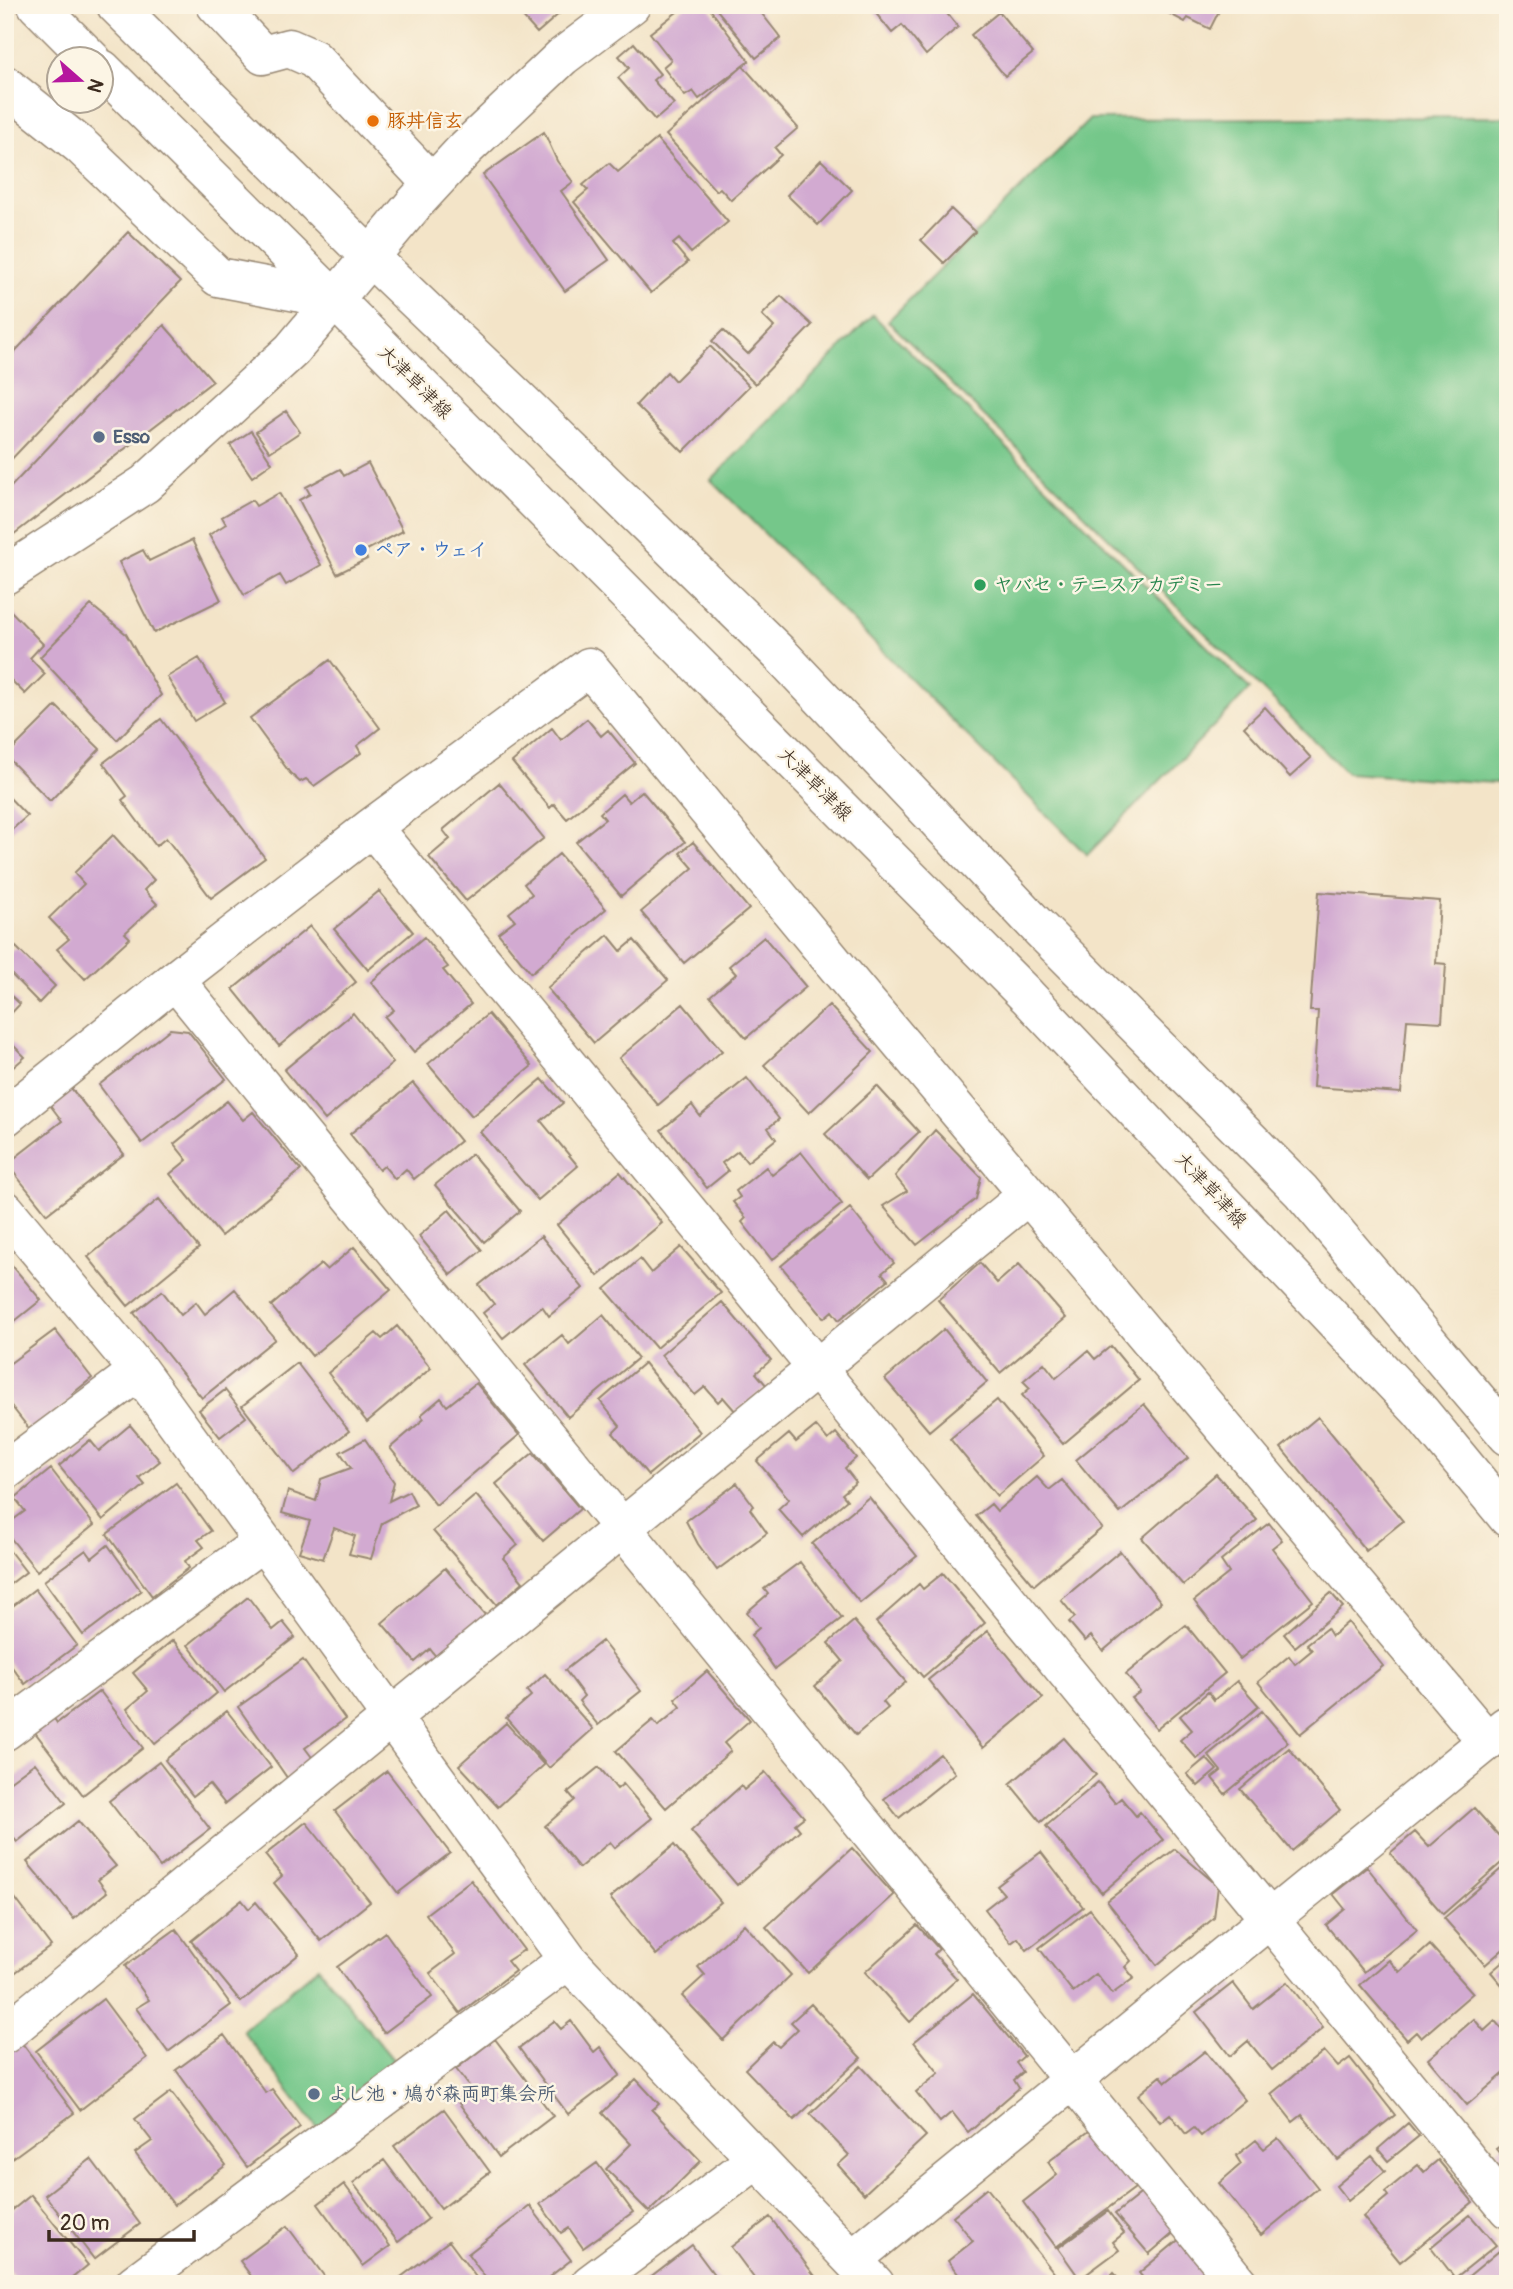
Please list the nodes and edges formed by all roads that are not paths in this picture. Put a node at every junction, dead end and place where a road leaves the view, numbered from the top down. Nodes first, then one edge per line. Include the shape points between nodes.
1 (37, 5) edge
2 (116, 5) edge
3 (216, 5) edge
4 (631, 5) edge
5 (78, 46) edge
6 (116, 83) edge
7 (5, 85) edge
8 (432, 184) junction
9 (370, 257) junction
10 (334, 299) junction
11 (5, 575) edge
12 (372, 827) junction
13 (175, 980) junction
14 (5, 1117) edge
15 (1028, 1195) junction
16 (5, 1210) edge
17 (816, 1368) junction
18 (139, 1371) junction
19 (1508, 1436) edge
20 (5, 1471) edge
21 (1508, 1518) edge
22 (622, 1528) junction
23 (262, 1542) junction
24 (390, 1718) junction
25 (5, 1731) edge
26 (1498, 1733) edge
27 (1270, 1920) junction
28 (568, 1960) junction
29 (5, 2034) edge
30 (1073, 2080) junction
31 (756, 2160) junction
32 (1508, 2209) edge
33 (864, 2272) edge
34 (134, 2284) edge
35 (590, 2284) edge
36 (1239, 2284) edge

1 - 5 street
2 - 9 street
3 - 8 street via 263,55 289,48 314,59
4 - 8 street via 562,57
6 - 10 street, 大津草津線
7 - 10 street via 81,146 218,277
8 - 9 street
9 - 10 street
9 - 19 street via 779,653 1040,929 1301,1191
10 - 11 street via 292,350 145,484
10 - 21 street, 大津草津線 via 1027,996 1420,1411
12 - 13 street
12 - 15 street via 589,667
12 - 17 street
13 - 14 street
13 - 22 street
15 - 17 street
15 - 26 street
16 - 18 street
17 - 22 street
17 - 27 street
18 - 20 street
18 - 23 street
22 - 24 street
22 - 30 street
23 - 24 street
23 - 25 street
24 - 28 street
24 - 29 street
26 - 27 street
27 - 30 street
27 - 32 street
28 - 31 street
28 - 34 street
30 - 33 street
30 - 36 street
31 - 33 street
31 - 35 street

